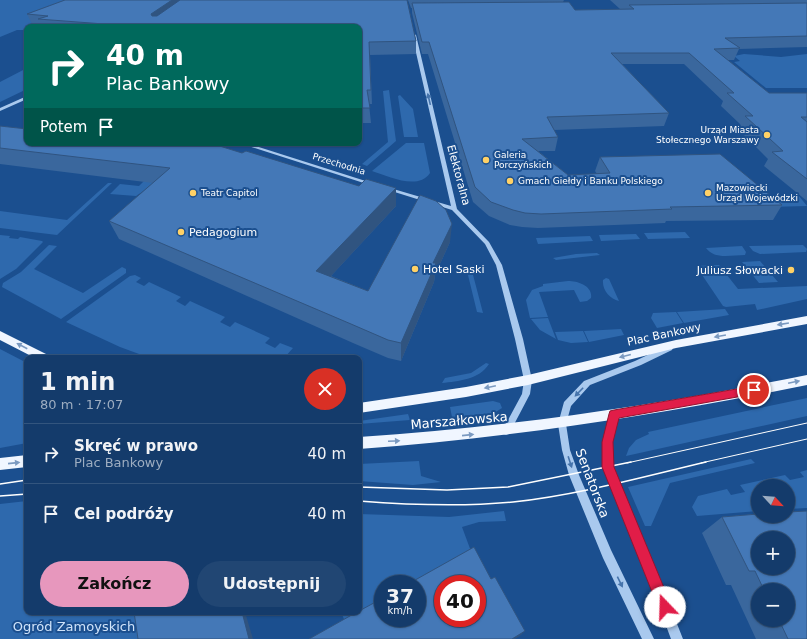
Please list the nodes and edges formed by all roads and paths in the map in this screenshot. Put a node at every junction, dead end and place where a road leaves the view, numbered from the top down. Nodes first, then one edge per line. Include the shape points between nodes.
1 (412, 28) edge
2 (24, 98) edge
3 (0, 110) edge
4 (251, 146) edge
5 (454, 209) junction
6 (807, 320) edge
7 (0, 335) edge
8 (676, 344) junction
9 (38, 355) edge
10 (528, 380) junction
11 (807, 380) edge
12 (362, 408) edge
13 (614, 414) junction
14 (562, 424) junction
15 (505, 432) junction
16 (362, 443) edge
17 (24, 461) edge
18 (0, 464) edge
19 (648, 639) edge
20 (677, 639) edge

5 -> 1 street, Elektoralna
2 - 3 street
4 - 5 street, Przechodnia
5 - 10 street, Elektoralna via 486,243 498,264 515,320
6 -> 8 main road, Plac Bankowy
9 -> 7 main road
8 -> 10 main road, Plac Bankowy
8 -> 14 street, Senatorska via 638,363 587,383 567,404
10 -> 12 main road, Marszałkowska via 433,398
10 - 15 street, Elektoralna via 526,394
13 -> 11 main road
13 - 14 main road
13 - 20 street, Senatorska via 607,442 608,467
14 - 15 main road, Marszałkowska
14 -> 19 street, Senatorska via 566,450 574,475 607,554
16 -> 15 main road, Marszałkowska
18 -> 17 main road

